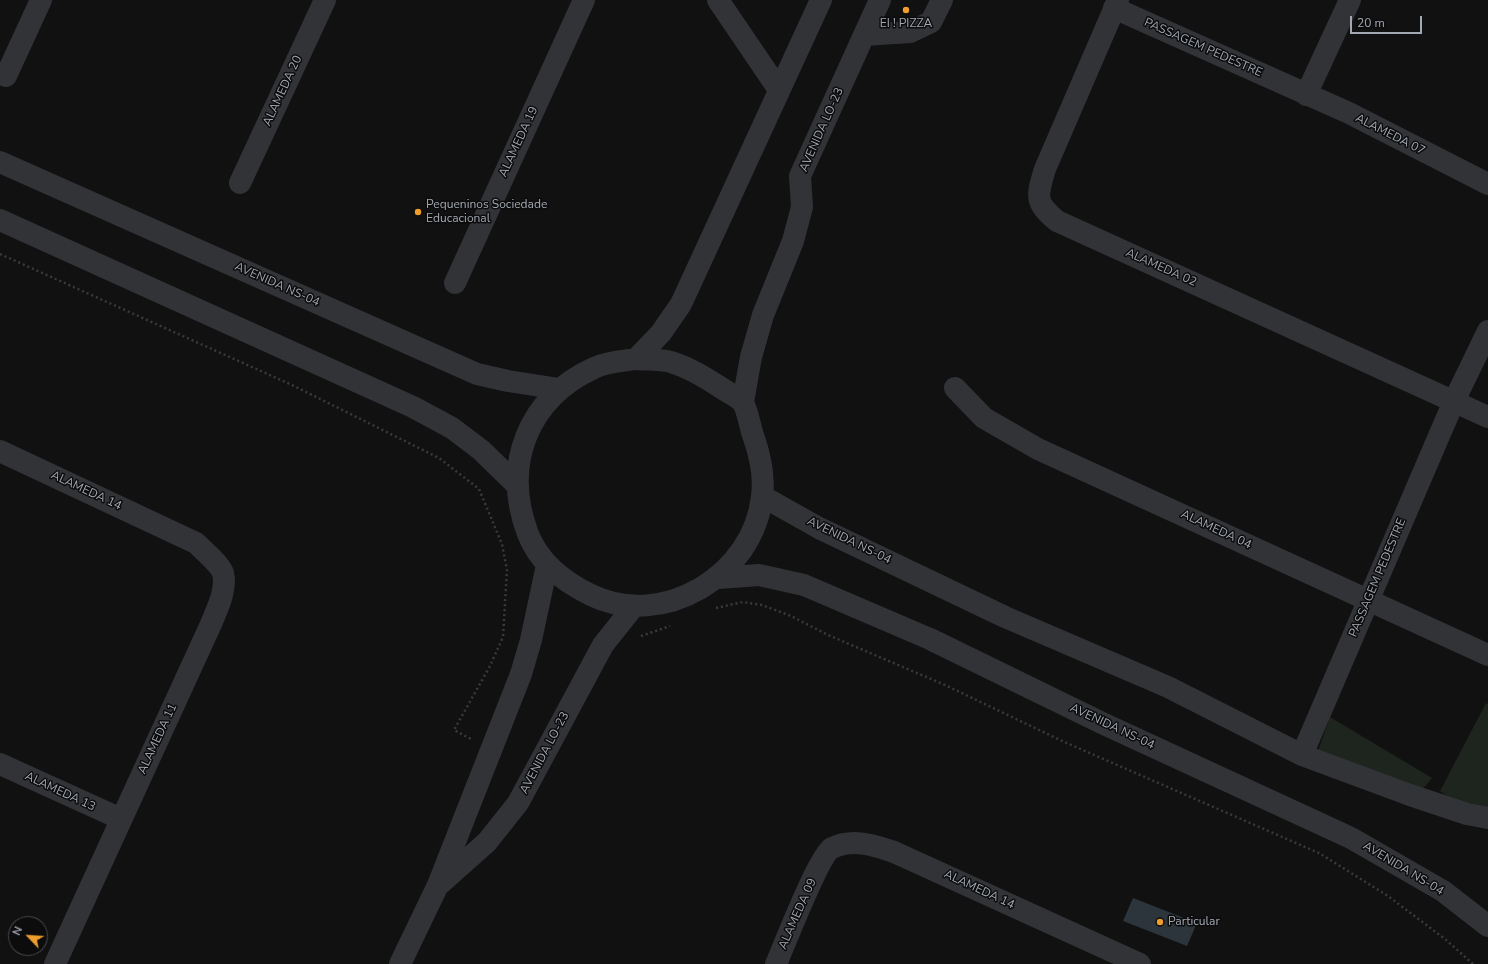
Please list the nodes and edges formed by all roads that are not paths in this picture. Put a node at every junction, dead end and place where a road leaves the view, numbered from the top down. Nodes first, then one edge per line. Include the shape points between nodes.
1 (41, 0) edge
2 (325, 0) edge
3 (584, 0) edge
4 (718, 0) edge
5 (880, 0) edge
6 (942, 0) edge
7 (1350, 0) edge
8 (1116, 4) edge
9 (814, 5) edge
10 (864, 35) junction
11 (6, 76) dead end
12 (779, 90) junction
13 (1298, 92) junction
14 (0, 162) edge
15 (240, 183) dead end
16 (1488, 184) edge
17 (0, 220) edge
18 (455, 283) dead end
19 (1488, 331) edge
20 (636, 358) junction
21 (955, 388) dead end
22 (560, 389) junction
23 (1454, 401) junction
24 (743, 402) junction
25 (1488, 417) edge
26 (0, 451) edge
27 (517, 485) junction
28 (762, 496) junction
29 (172, 531) joint
30 (547, 565) junction
31 (718, 578) junction
32 (1369, 600) junction
33 (634, 606) junction
34 (1488, 655) edge
35 (1302, 754) junction
36 (0, 764) edge
37 (1488, 818) edge
38 (121, 819) junction
39 (820, 865) joint
40 (438, 885) junction
41 (1488, 926) edge
42 (55, 964) edge
43 (400, 964) edge
44 (776, 964) edge
45 (1140, 964) edge

1 - 11 street
2 - 15 street, ALAMEDA 20
3 - 18 street, ALAMEDA 19
4 - 12 street
5 - 10 street, AVENIDA LO-23
6 - 10 street via 931,22 910,32
7 - 13 street
8 - 13 street, PASSAGEM PEDESTRE
8 - 23 street, ALAMEDA 02 via 1045,169 1038,191 1042,209 1057,221
9 - 12 street
10 - 24 street, AVENIDA LO-23 via 800,176 802,207 795,234 763,315 751,357
12 - 20 street via 681,304 661,333
13 - 16 street, ALAMEDA 07 via 1349,114
14 - 22 street, AVENIDA NS-04 via 477,374
17 - 27 street via 413,407 452,428 481,450
19 - 23 street, PASSAGEM PEDESTRE
20 - 22 street via 595,367
20 - 24 street via 670,362 702,375
21 - 32 street, ALAMEDA 04 via 984,418 1038,449
22 - 27 street via 536,416 521,449
23 - 25 street, ALAMEDA 02
23 - 32 street, PASSAGEM PEDESTRE
24 - 28 street via 762,460
26 - 29 street, ALAMEDA 14
27 - 30 street via 521,514 531,541
28 - 31 street via 755,527 740,554
28 - 35 street, AVENIDA NS-04 via 826,531 1005,616 1168,687
29 - 38 street, ALAMEDA 11 via 196,543 212,557 223,573 222,597
30 - 33 street via 572,586 602,600
30 - 40 street, AVENIDA LO-23 via 525,661
31 - 33 street via 693,594 664,604
31 - 41 street, AVENIDA NS-04 via 759,575 804,585 930,639 1102,723 1351,838 1443,891
32 - 34 street, ALAMEDA 04
32 - 35 street, PASSAGEM PEDESTRE
33 - 40 street, AVENIDA LO-23 via 603,645 518,803 487,842
35 - 37 street, AVENIDA NS-04 via 1410,795 1467,814
36 - 38 street, ALAMEDA 13
38 - 42 street, ALAMEDA 11
39 - 44 street, ALAMEDA 09
39 - 45 street, ALAMEDA 14 via 830,849 848,843 869,843
40 - 43 street, AVENIDA LO-23

